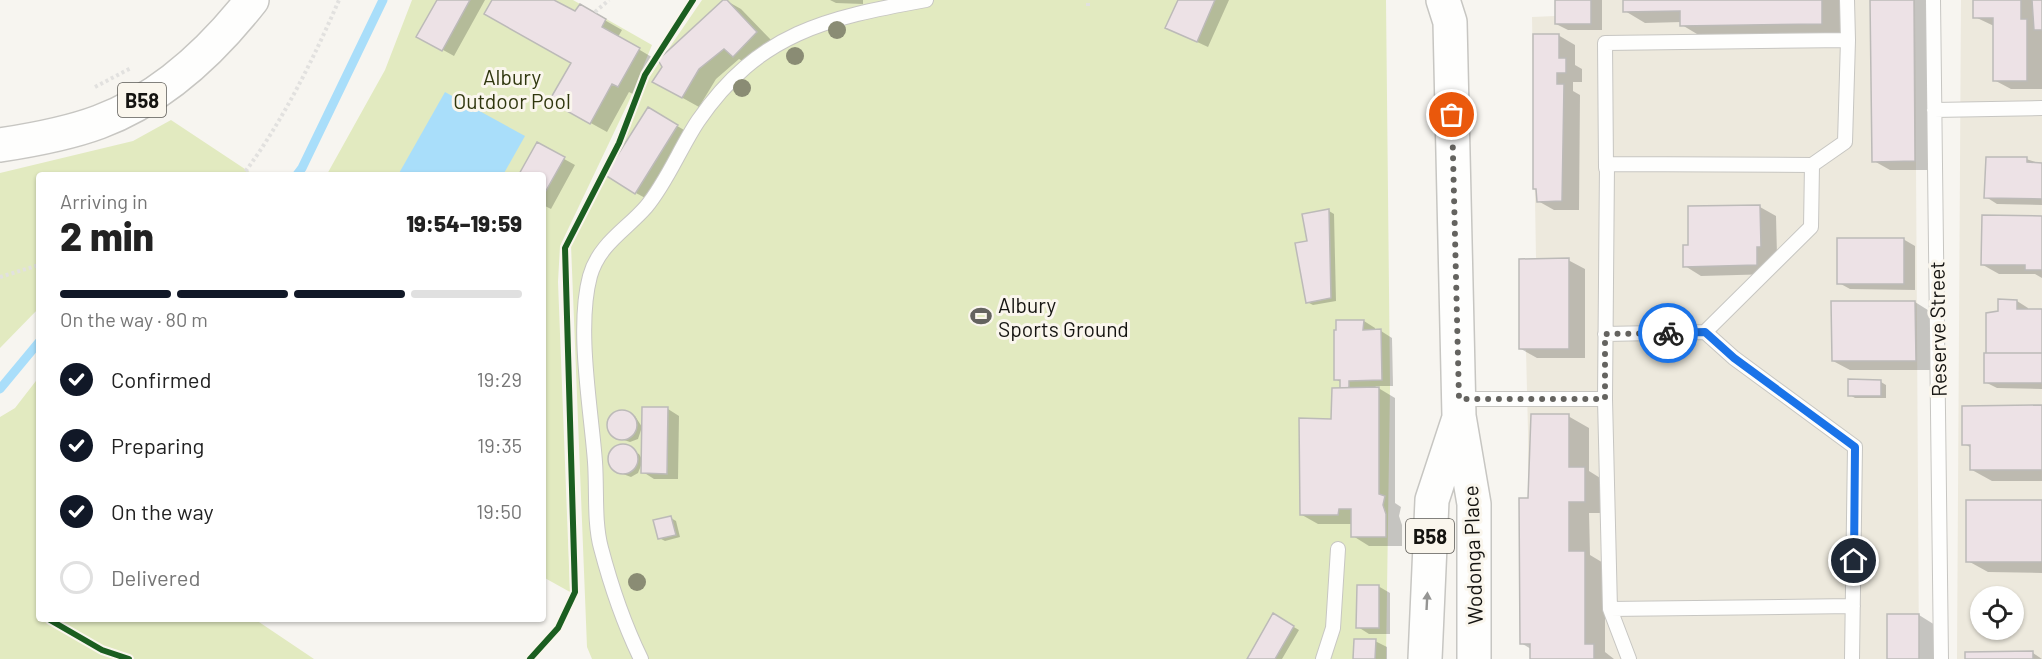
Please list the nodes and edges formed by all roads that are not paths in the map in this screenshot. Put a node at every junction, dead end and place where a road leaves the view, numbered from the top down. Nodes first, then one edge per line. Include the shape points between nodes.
1 (252, 0) edge
2 (927, 0) edge
3 (1847, 0) edge
4 (1933, 0) edge
5 (1451, 7) edge
6 (1848, 40) junction
7 (2042, 108) edge
8 (1934, 110) junction
9 (0, 145) edge
10 (1812, 165) junction
11 (1606, 168) junction
12 (1705, 332) junction
13 (1605, 334) junction
14 (1605, 399) junction
15 (1459, 408) junction
16 (1338, 549) dead end
17 (1853, 606) junction
18 (1610, 609) junction
19 (642, 659) edge
20 (1323, 659) edge
21 (1425, 659) edge
22 (1474, 659) edge
23 (1629, 659) edge
24 (1852, 659) edge
25 (1941, 659) edge

1 - 9 main road, B58 via 197,60 151,95 100,122
2 - 19 lane via 828,22 781,40 748,63 699,120 647,206 607,242 590,276 584,329 600,546 627,630
3 - 6 lane
4 - 8 lane, Reserve Street
5 - 15 main road, Wodonga Place / B58
6 - 10 lane via 1845,142
6 - 11 lane via 1605,43
7 - 8 lane
8 - 25 lane, Reserve Street
10 - 11 lane via 1606,164
10 - 12 lane via 1811,227
11 - 13 lane
12 - 13 lane
12 - 17 lane via 1855,447
13 - 14 lane
14 - 15 lane
14 - 18 lane
21 -> 15 main road, Wodonga Place / B58 via 1432,500
15 - 22 main road, Wodonga Place / B58 via 1474,504
16 - 20 lane via 1333,628
17 - 18 lane
17 - 24 lane
18 - 23 lane

